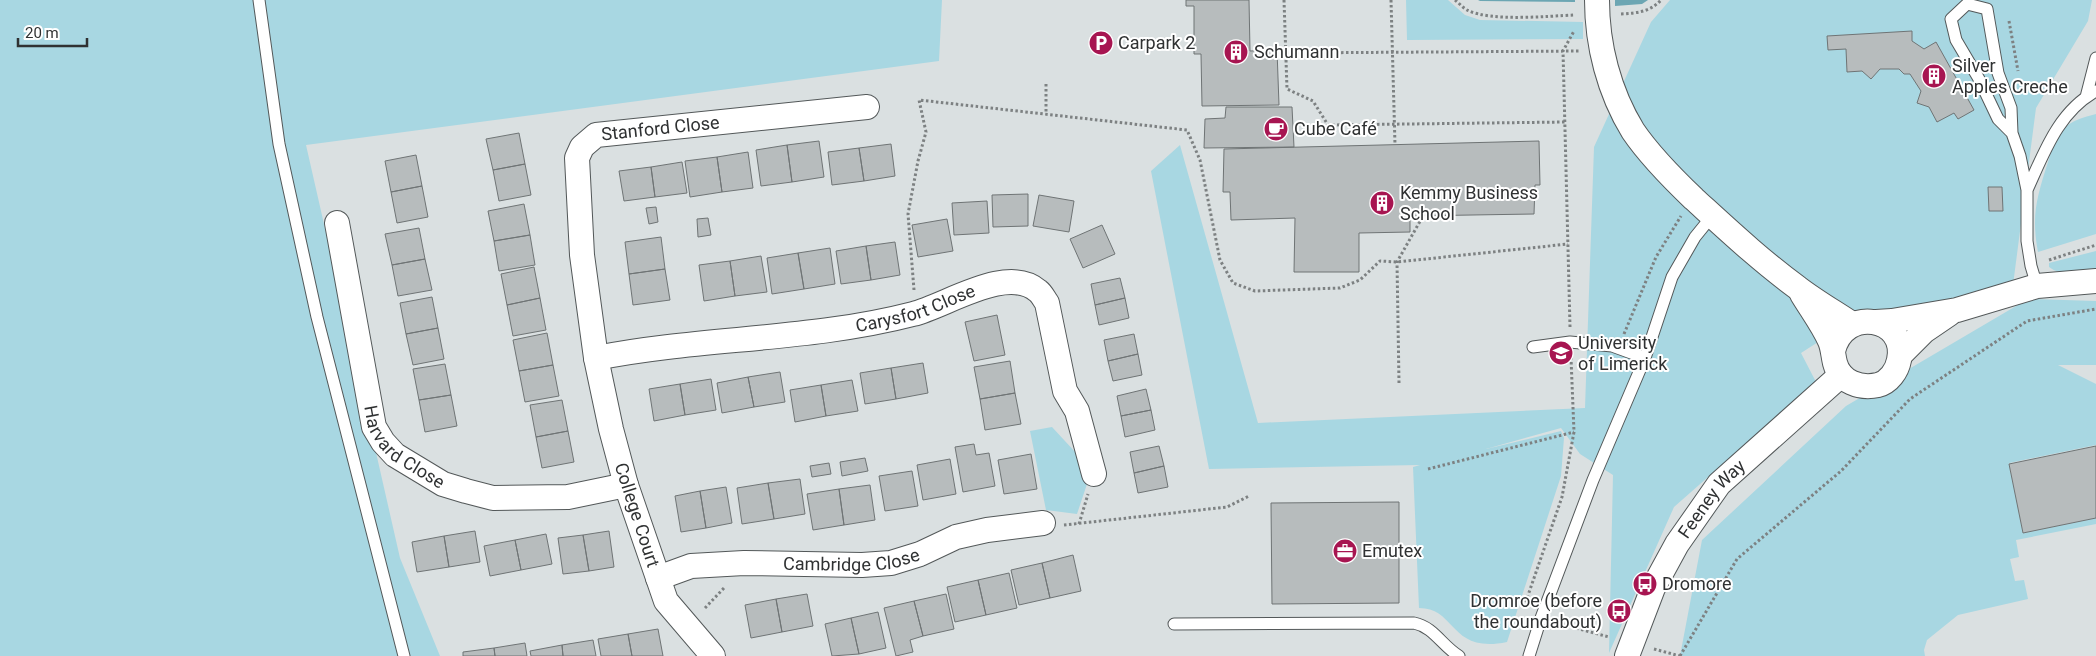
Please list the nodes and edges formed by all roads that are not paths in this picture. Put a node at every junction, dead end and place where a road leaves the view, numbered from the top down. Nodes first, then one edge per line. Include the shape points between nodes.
1 (259, 0) edge
2 (1598, 10) edge
3 (2096, 58) edge
4 (2091, 94) edge
5 (867, 107) dead end
6 (2012, 133) junction
7 (2027, 190) junction
8 (1712, 216) junction
9 (337, 223) dead end
10 (2034, 276) junction
11 (2096, 282) edge
12 (1799, 289) junction
13 (1957, 310) junction
14 (1876, 322) junction
15 (1852, 324) junction
16 (1533, 347) dead end
17 (1834, 351) junction
18 (1900, 355) junction
19 (596, 358) junction
20 (1645, 358) junction
21 (1841, 375) junction
22 (1094, 474) road end
23 (626, 484) junction
24 (1043, 522) dead end
25 (658, 578) junction
26 (1174, 624) dead end
27 (404, 656) edge
28 (713, 656) edge
29 (1459, 656) edge
30 (1529, 656) edge
31 (1627, 656) edge

1 - 27 lane via 279,144 317,317
2 - 8 street via 1602,50 1616,96 1633,130 1651,154
3 - 4 lane
4 - 7 lane via 2056,129
5 - 19 street, Stanford Close via 596,136 582,147 577,158 582,255
6 - 6 lane via 1998,119 1956,40 1951,19 1967,4 1987,9 1998,73 2012,108
6 - 7 lane
7 - 10 lane via 2027,241
8 - 12 street
8 - 20 lane via 1695,237 1672,277
9 - 23 street, Harvard Close via 374,427 395,455 443,484 493,498 568,497
10 - 11 street
10 - 13 street
12 - 15 street
12 - 17 street
13 - 14 street
13 - 18 street via 1936,321
14 - 15 street
14 - 18 street via 1895,335
15 - 17 street via 1841,333
16 - 20 lane via 1570,342 1612,346
17 - 21 street via 1835,364
18 - 21 street via 1898,366 1881,384 1868,387 1853,384
19 - 22 street, Carysfort Close via 857,327 916,313 979,288 1014,281 1039,291 1047,304 1065,391 1077,411
19 - 23 street, College Court
20 - 30 lane via 1593,480
21 - 31 street, Feeney Way via 1719,484 1673,551 1653,588
23 - 25 street, College Court
24 - 25 street, Cambridge Close via 956,537 891,563 691,566
25 - 28 street, College Court via 666,601
26 - 29 lane via 1414,623 1424,625

